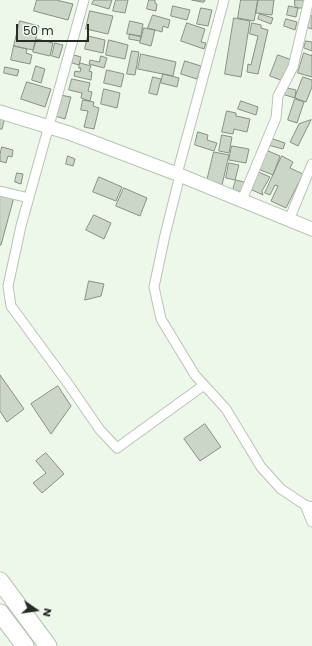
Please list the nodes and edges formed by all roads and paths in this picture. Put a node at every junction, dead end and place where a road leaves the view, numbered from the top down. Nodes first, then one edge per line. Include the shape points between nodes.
1 (84, 0) edge
2 (224, 0) edge
3 (309, 0) edge
4 (0, 112) edge
5 (49, 127) junction
6 (312, 164) edge
7 (178, 174) junction
8 (0, 191) edge
9 (29, 198) junction
10 (242, 200) junction
11 (290, 220) junction
12 (312, 229) edge
13 (204, 385) junction
14 (309, 506) edge
15 (312, 522) edge
16 (0, 581) edge
17 (0, 613) edge
18 (25, 646) edge
19 (48, 646) edge

1 - 5 street
2 - 7 street
3 - 10 street via 293,67 278,96 276,118
4 - 5 street
5 - 7 street
5 - 9 street
6 - 11 street
7 - 10 street
7 - 13 street via 154,287 161,319 195,375
8 - 9 street
9 - 13 street via 8,286 11,306 100,430 117,448
10 - 11 street
11 - 12 street
13 - 14 street via 226,409 261,467 281,489
14 - 15 street
16 - 19 highway
17 - 18 highway

